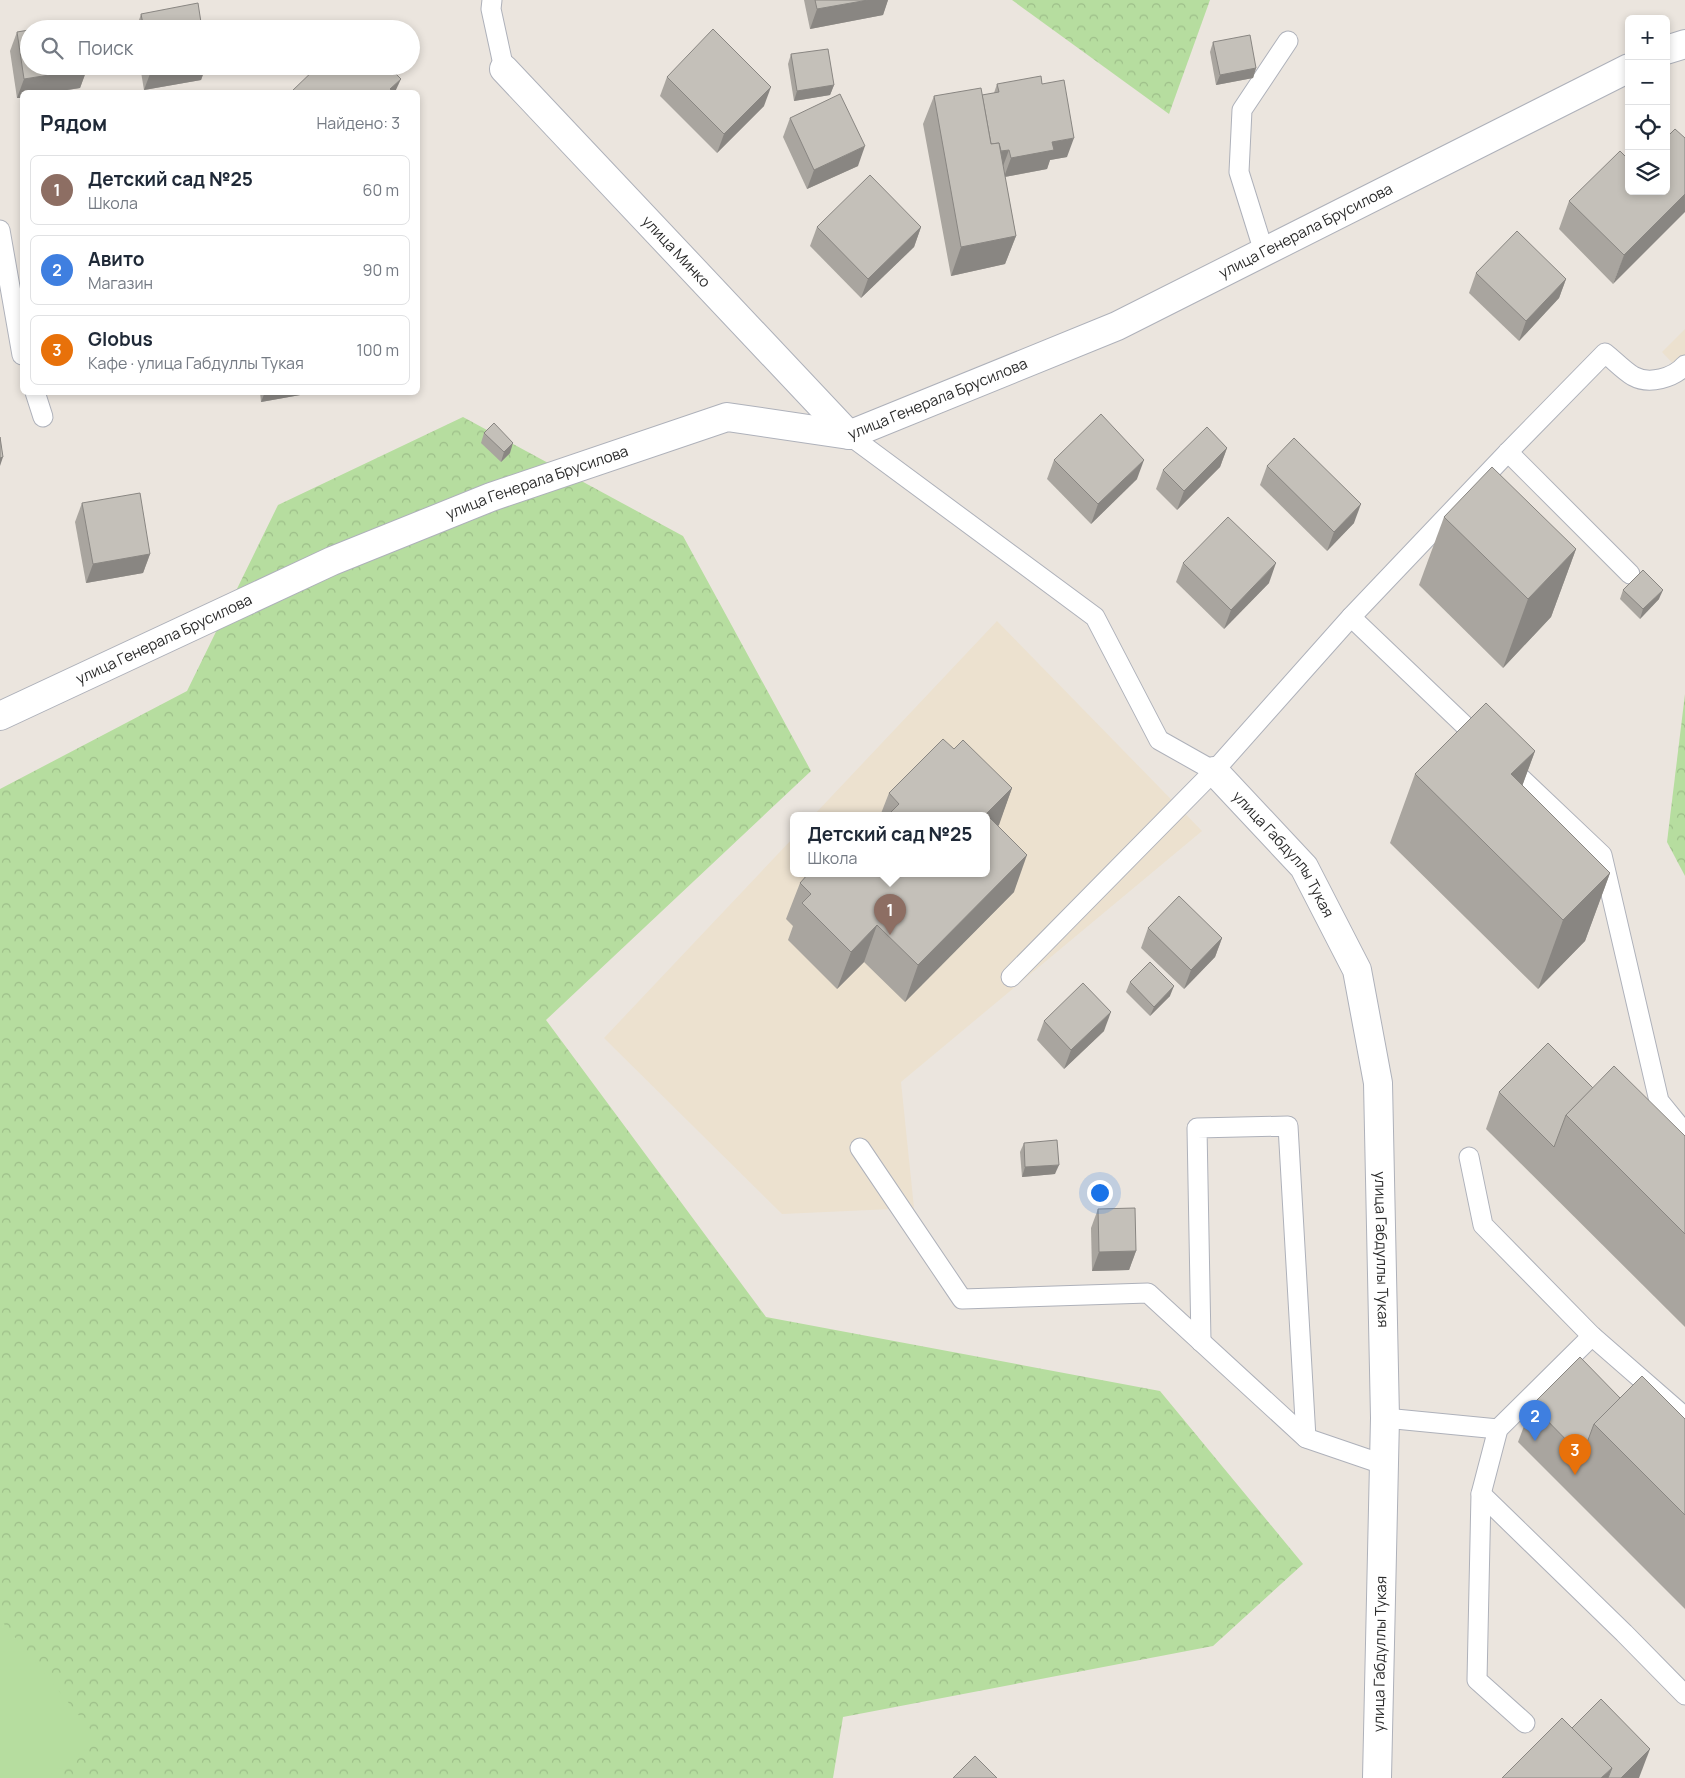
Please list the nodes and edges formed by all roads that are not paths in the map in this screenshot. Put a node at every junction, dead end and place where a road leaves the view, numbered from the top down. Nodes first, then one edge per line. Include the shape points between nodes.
1 (492, 0) edge
2 (1288, 41) dead end
3 (1685, 44) edge
4 (1670, 49) edge
5 (504, 69) joint
6 (1625, 70) edge
7 (0, 230) edge
8 (1264, 252) junction
9 (20, 344) edge
10 (1685, 365) edge
11 (36, 395) edge
12 (43, 417) dead end
13 (849, 435) junction
14 (1508, 452) junction
15 (1630, 574) dead end
16 (1351, 618) junction
17 (0, 716) edge
18 (1214, 771) junction
19 (1011, 977) dead end
20 (1685, 1133) edge
21 (860, 1148) dead end
22 (1469, 1158) dead end
23 (1592, 1336) junction
24 (1201, 1342) junction
25 (1685, 1417) edge
26 (1386, 1418) junction
27 (1498, 1429) junction
28 (1306, 1438) junction
29 (1385, 1465) junction
30 (1481, 1494) junction
31 (1685, 1695) edge
32 (1525, 1723) dead end
33 (1378, 1778) edge

1 - 5 lane via 491,9
2 - 8 lane via 1242,110 1239,172
3 - 4 street
5 - 13 street, улица Минко
6 - 8 street, улица Генерала Брусилова
7 - 9 lane
8 - 13 street, улица Генерала Брусилова via 1117,326
10 - 14 lane via 1680,371 1658,380 1635,377 1605,353
11 - 12 lane
13 - 17 street, улица Генерала Брусилова via 727,417 491,497 341,557
13 - 18 lane via 1095,617 1159,740
14 - 15 lane
14 - 16 lane
16 - 18 lane
16 - 20 lane via 1602,855 1659,1101
18 - 19 lane
18 - 26 street, улица Габдуллы Тукая via 1304,867 1357,970 1378,1083
21 - 24 lane via 962,1298 1148,1294
22 - 23 lane via 1483,1225
23 - 25 lane
23 - 27 lane
24 - 28 lane
24 - 28 lane via 1197,1128 1288,1126
26 - 27 lane
26 - 29 street, улица Габдуллы Тукая
27 - 30 lane
28 - 29 lane
29 - 33 street, улица Габдуллы Тукая
30 - 31 lane
30 - 32 lane via 1477,1680

